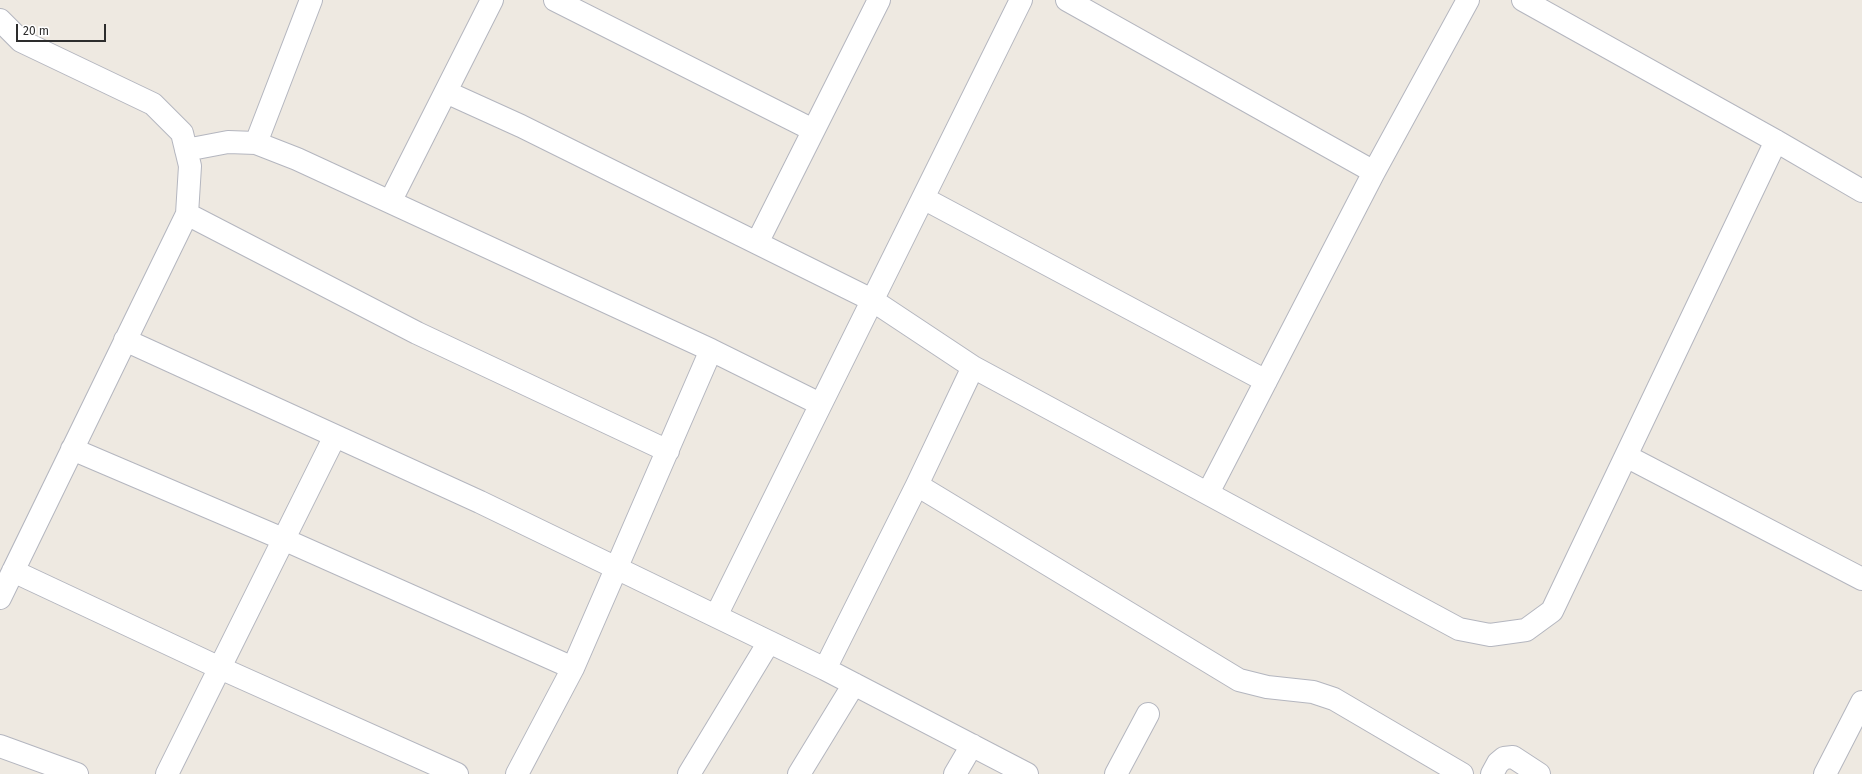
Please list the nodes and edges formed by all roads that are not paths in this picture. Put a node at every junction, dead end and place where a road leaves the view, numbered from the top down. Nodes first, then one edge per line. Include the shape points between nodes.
1 (311, 0) edge
2 (492, 0) edge
3 (555, 0) edge
4 (879, 0) edge
5 (1021, 0) edge
6 (1067, 0) edge
7 (1468, 0) edge
8 (1523, 0) edge
9 (0, 22) edge
10 (446, 92) junction
11 (813, 130) junction
12 (1776, 141) junction
13 (256, 143) junction
14 (186, 150) junction
15 (1374, 172) junction
16 (1862, 191) edge
17 (923, 198) junction
18 (390, 202) junction
19 (186, 214) junction
20 (757, 243) junction
21 (872, 300) junction
22 (125, 340) junction
23 (710, 350) junction
24 (973, 367) junction
25 (1266, 381) junction
26 (820, 404) junction
27 (335, 436) junction
28 (72, 449) junction
29 (668, 451) junction
30 (1626, 456) junction
31 (917, 485) junction
32 (1208, 493) junction
33 (284, 539) junction
34 (617, 568) junction
35 (13, 571) junction
36 (1862, 579) edge
37 (0, 598) edge
38 (716, 616) junction
39 (768, 642) junction
40 (220, 668) junction
41 (573, 668) junction
42 (825, 669) junction
43 (854, 684) junction
44 (1862, 702) edge
45 (1148, 714) dead end
46 (0, 746) edge
47 (972, 746) junction
48 (77, 774) edge
49 (167, 774) edge
50 (457, 774) edge
51 (517, 774) edge
52 (689, 774) edge
53 (799, 774) edge
54 (955, 774) edge
55 (1027, 774) edge
56 (1116, 774) edge
57 (1462, 774) edge
58 (1492, 774) edge
59 (1539, 774) edge
60 (1825, 774) edge

1 - 13 street
2 - 10 street
3 - 11 street
4 - 11 street
5 - 17 street
6 - 15 street
7 - 15 street
8 - 12 street
9 - 14 street via 21,41 153,104 182,134
10 - 18 street
10 - 20 street
11 - 20 street
12 - 16 street
12 - 30 street
13 - 14 street via 228,142
13 - 18 street
14 - 19 street via 190,166
15 - 25 street
17 - 21 street
17 - 25 street
18 - 23 street
19 - 22 street
19 - 29 street via 417,333
20 - 21 street
21 - 24 street
21 - 26 street
22 - 27 street
22 - 28 street
23 - 26 street
23 - 29 street
24 - 31 street
24 - 32 street
25 - 32 street
26 - 38 street
27 - 33 street
27 - 34 street
28 - 33 street
28 - 35 street
29 - 34 street
30 - 32 street via 1552,611 1526,630 1490,635 1459,629
30 - 36 street
31 - 42 street
31 - 57 street via 1239,680 1267,687 1313,692 1334,699
33 - 40 street
33 - 41 street
34 - 38 street
34 - 41 street
35 - 37 street
35 - 40 street
38 - 39 street
39 - 42 street
39 - 52 street
40 - 49 street
40 - 50 street
41 - 51 street
42 - 43 street
43 - 47 street
43 - 53 street
44 - 60 street
45 - 56 street
46 - 48 street
47 - 54 street
47 - 55 street
58 - 59 street via 1504,758 1513,757

